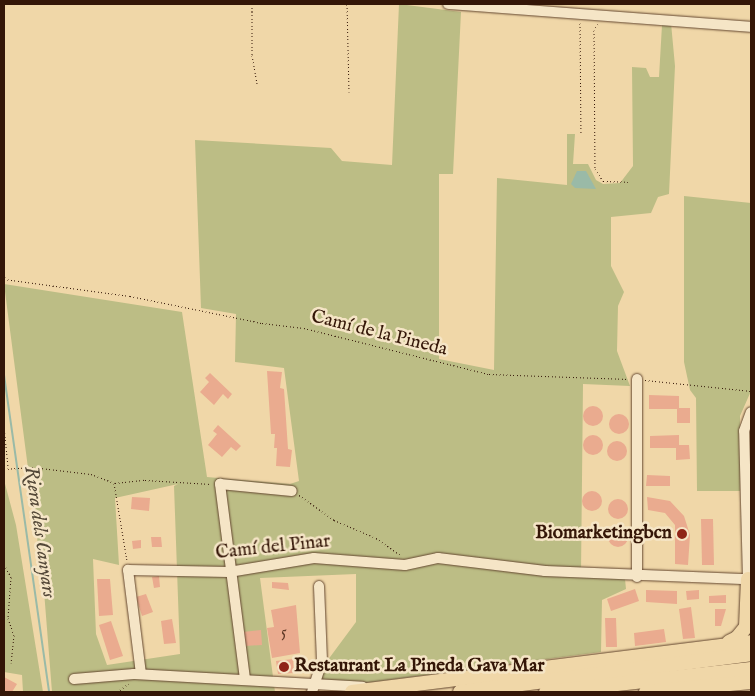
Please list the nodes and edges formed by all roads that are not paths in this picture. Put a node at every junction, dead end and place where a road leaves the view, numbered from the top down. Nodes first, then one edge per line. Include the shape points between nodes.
1 (448, 4) edge
2 (751, 27) edge
3 (637, 379) road end
4 (751, 412) edge
5 (292, 491) road end
6 (229, 572) junction
7 (637, 577) junction
8 (750, 583) edge
9 (319, 586) dead end
10 (751, 642) edge
11 (713, 646) junction
12 (751, 654) edge
13 (751, 669) edge
14 (141, 674) junction
15 (74, 679) dead end
16 (245, 679) junction
17 (751, 682) edge
18 (714, 686) junction
19 (315, 688) edge
20 (379, 689) junction
21 (352, 692) edge
22 (460, 692) edge
23 (546, 692) edge
24 (646, 692) edge
25 (682, 692) edge

1 - 2 street
3 - 7 street
4 - 8 street via 744,431
5 - 6 street via 220,484
6 - 7 street, Camí del Pinar via 331,557 405,566 438,558
6 - 14 street, Camí del Pinar via 128,570
6 - 16 street
7 - 8 street, Camí del Pinar
8 - 11 highway via 744,631 733,641
9 - 19 street via 322,661
10 - 11 highway
11 - 20 highway
12 - 22 highway
13 - 23 highway
14 - 15 street
14 - 16 street
16 - 19 street
17 - 18 highway
18 - 24 highway
18 - 25 highway
19 - 20 street
20 - 21 highway

